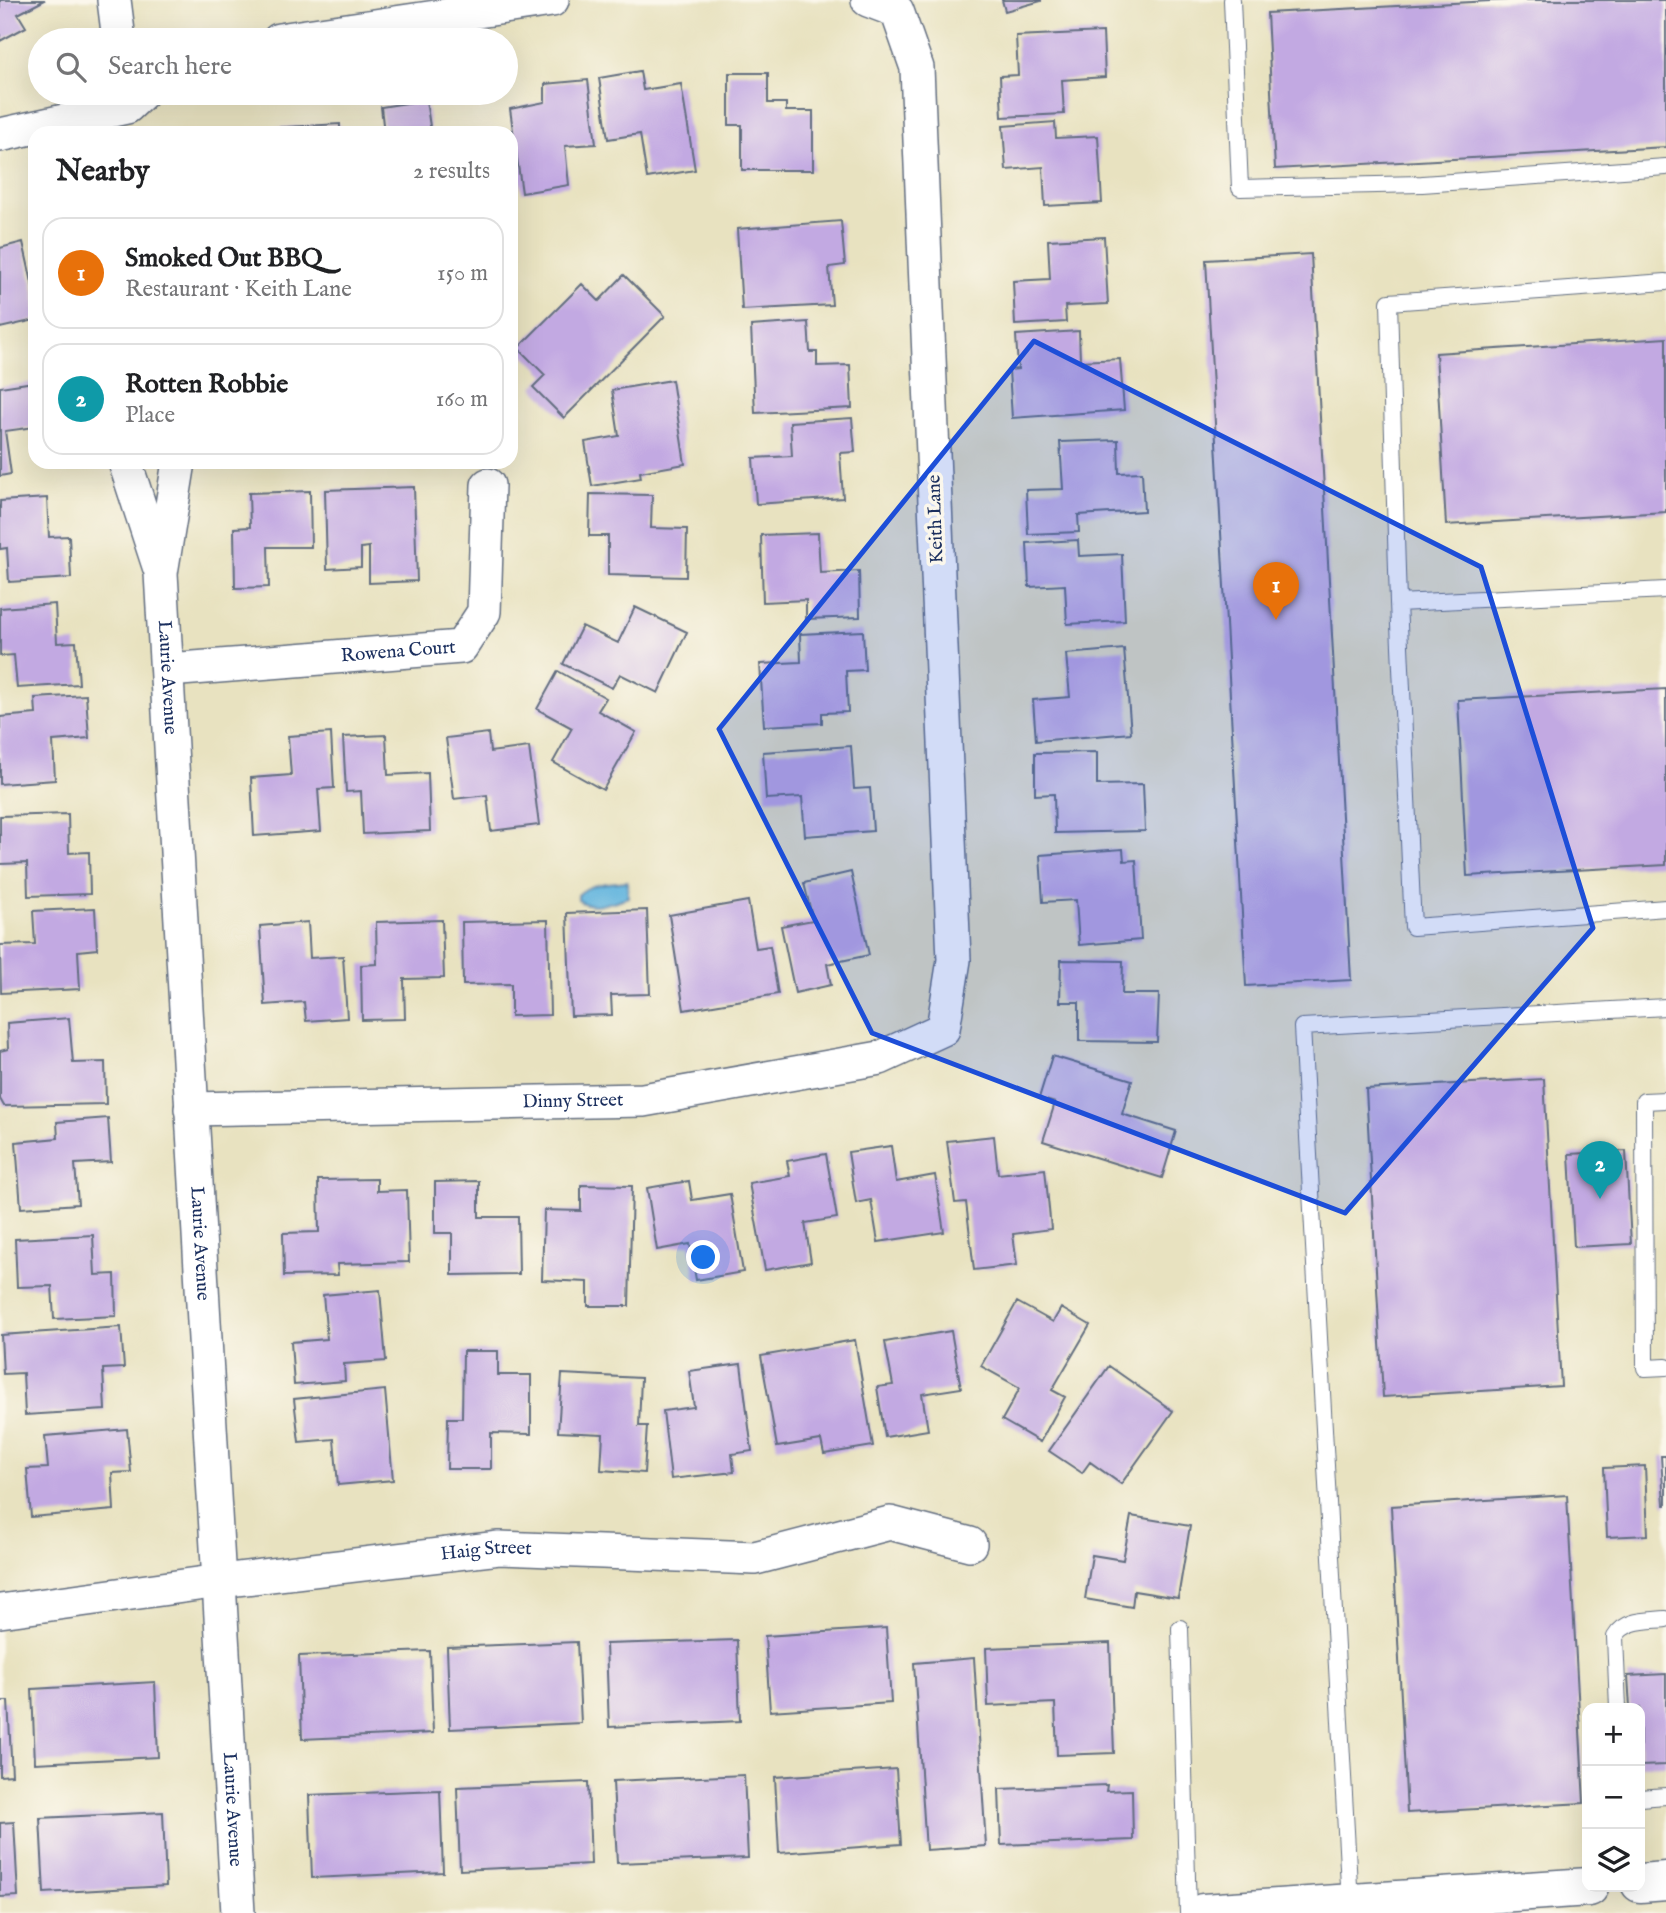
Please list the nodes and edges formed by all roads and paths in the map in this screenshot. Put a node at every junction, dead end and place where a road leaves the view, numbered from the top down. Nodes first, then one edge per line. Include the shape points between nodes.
1 (114, 0) edge
2 (552, 0) edge
3 (1232, 0) edge
4 (882, 6) edge
5 (118, 28) edge
6 (361, 28) edge
7 (131, 112) edge
8 (51, 126) edge
9 (28, 130) edge
10 (0, 135) edge
11 (1666, 167) edge
12 (1666, 282) edge
13 (127, 469) edge
14 (178, 469) edge
15 (488, 485) dead end
16 (161, 573) junction
17 (1666, 590) edge
18 (1398, 603) junction
19 (168, 670) junction
20 (1666, 908) edge
21 (1666, 1007) edge
22 (943, 1029) joint
23 (1666, 1100) edge
24 (191, 1109) junction
25 (1666, 1367) edge
26 (970, 1544) dead end
27 (220, 1581) junction
28 (0, 1611) edge
29 (1666, 1619) edge
30 (1180, 1628) dead end
31 (1618, 1703) edge
32 (1666, 1796) edge
33 (1645, 1798) edge
34 (1666, 1881) edge
35 (1645, 1883) edge
36 (1582, 1887) edge
37 (1350, 1904) junction
38 (1307, 1910) edge
39 (238, 1913) edge
40 (1188, 1913) edge
41 (1203, 1913) edge

1 - 5 street
2 - 6 street
3 - 11 lane via 1240,188 1422,184
4 - 22 street, Keith Lane via 917,68 954,960
7 - 8 street
9 - 10 street
12 - 18 lane via 1389,302
13 - 16 street, Laurie Avenue
14 - 16 street, Laurie Avenue
15 - 19 street, Rowena Court via 484,612 461,647
16 - 19 street, Laurie Avenue
17 - 18 lane
18 - 20 lane via 1413,927
19 - 24 street, Laurie Avenue
21 - 37 lane via 1302,1027
22 - 24 street, Dinny Street via 880,1058 643,1100
23 - 25 lane via 1644,1101 1645,1368
24 - 27 street, Laurie Avenue
26 - 27 street, Haig Street via 890,1523 755,1558 499,1548
27 - 28 street, Haig Street
27 - 39 street, Laurie Avenue
29 - 31 lane via 1620,1628 1615,1637
30 - 40 lane
32 - 33 lane
34 - 35 main road
36 - 37 main road
37 - 38 main road
38 - 41 main road

